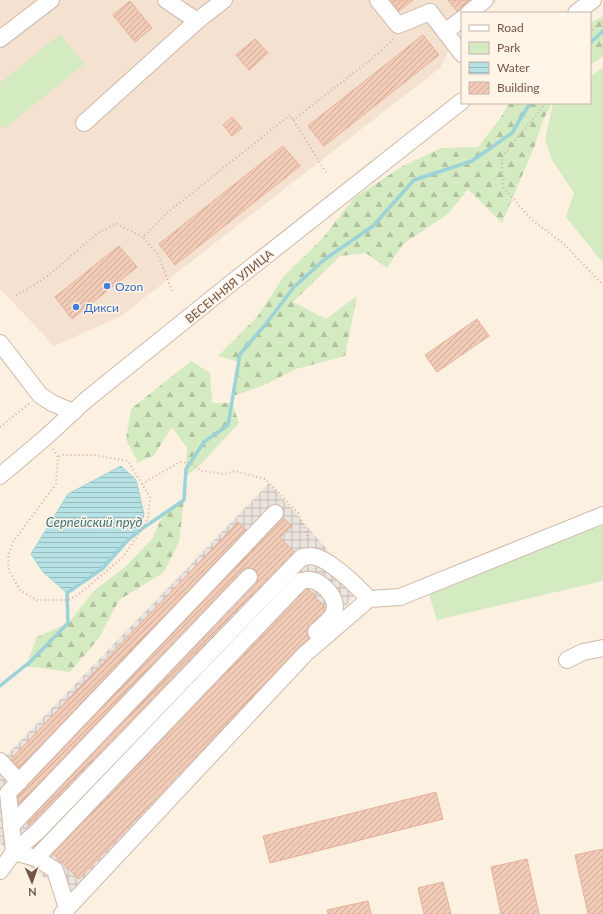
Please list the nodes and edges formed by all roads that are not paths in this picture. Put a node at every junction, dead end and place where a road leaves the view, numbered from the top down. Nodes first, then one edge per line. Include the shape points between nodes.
1 (51, 0) edge
2 (166, 0) edge
3 (224, 0) edge
4 (378, 0) edge
5 (486, 0) edge
6 (593, 0) edge
7 (429, 6) edge
8 (470, 12) edge
9 (577, 12) edge
10 (461, 20) edge
11 (196, 21) junction
12 (445, 32) junction
13 (0, 39) edge
14 (461, 53) edge
15 (461, 102) edge
16 (84, 123) dead end
17 (0, 343) edge
18 (72, 412) junction
19 (0, 476) edge
20 (275, 513) dead end
21 (603, 515) edge
22 (249, 577) dead end
23 (368, 599) junction
24 (603, 648) edge
25 (305, 654) junction
26 (567, 660) dead end
27 (0, 761) edge
28 (19, 782) junction
29 (11, 826) junction
30 (14, 852) junction
31 (36, 858) junction
32 (0, 871) edge
33 (65, 911) edge

1 - 13 street
2 - 11 street
3 - 11 street
4 - 7 street via 398,25
5 - 8 street
6 - 9 street
7 - 12 street
10 - 12 street
11 - 16 street
12 - 14 street
15 - 18 street, ВЕСЕННЯЯ УЛИЦА
17 - 18 street via 40,395
18 - 19 street, ВЕСЕННЯЯ УЛИЦА
20 - 28 street
21 - 23 street via 400,597
22 - 29 street
23 - 25 street
23 - 30 street via 355,584 325,561 312,556 302,558 38,831
24 - 26 street via 583,652
25 - 31 street via 316,633 334,613 335,605 332,595 318,583 310,580 301,581
25 - 33 street
27 - 28 street
28 - 29 street via 8,793
29 - 30 street
30 - 31 street
30 - 32 street
31 - 33 street via 56,870

